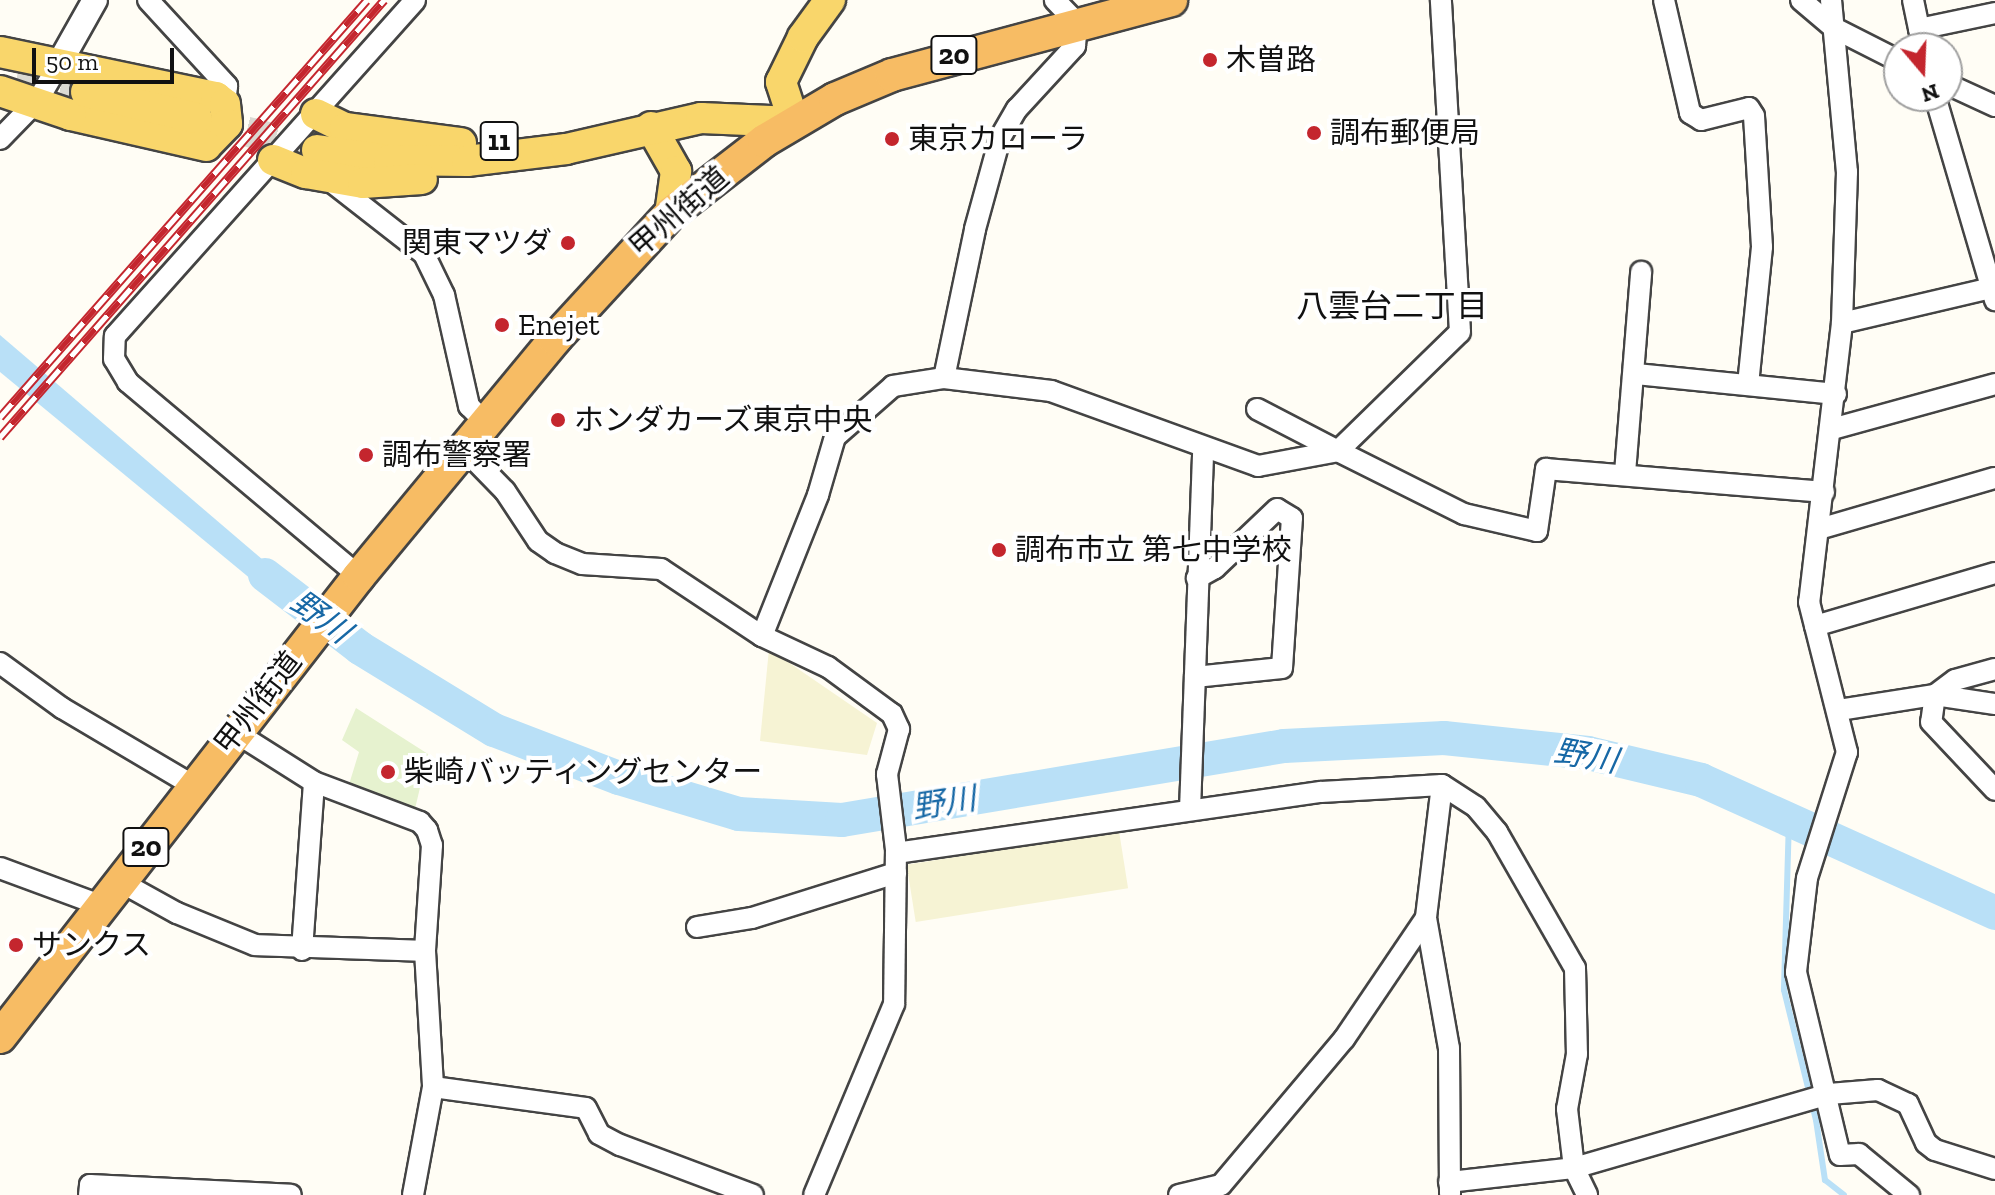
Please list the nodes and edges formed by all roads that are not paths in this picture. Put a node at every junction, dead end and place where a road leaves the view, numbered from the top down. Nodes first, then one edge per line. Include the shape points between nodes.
1 (95, 0) edge
2 (148, 0) edge
3 (415, 0) edge
4 (830, 0) edge
5 (1055, 0) edge
6 (1171, 0) edge
7 (1441, 0) edge
8 (1664, 0) edge
9 (1801, 0) edge
10 (1831, 0) edge
11 (1913, 0) edge
12 (1995, 13) edge
13 (1077, 23) junction
14 (1834, 28) junction
15 (1920, 32) edge
16 (1941, 32) edge
17 (1883, 53) edge
18 (60, 62) junction
19 (4, 73) edge
20 (1963, 91) edge
21 (62, 101) junction
22 (225, 104) junction
23 (1995, 106) edge
24 (1940, 112) edge
25 (316, 114) junction
26 (197, 118) tunnel mouth
27 (794, 122) junction
28 (665, 124) junction
29 (0, 139) edge
30 (273, 160) junction
31 (322, 163) junction
32 (670, 214) junction
33 (1641, 272) dead end
34 (1994, 291) edge
35 (1842, 323) junction
36 (1636, 374) junction
37 (944, 378) junction
38 (1748, 384) junction
39 (1995, 384) edge
40 (1836, 394) junction
41 (1257, 409) dead end
42 (485, 422) junction
43 (1832, 429) junction
44 (463, 448) junction
45 (1203, 448) junction
46 (1338, 451) junction
47 (1625, 473) junction
48 (1995, 478) edge
49 (1824, 492) junction
50 (1819, 529) junction
51 (1995, 573) edge
52 (1197, 578) junction
53 (352, 585) junction
54 (1815, 626) junction
55 (762, 636) junction
56 (0, 663) edge
57 (1995, 669) edge
58 (1195, 677) junction
59 (1935, 695) junction
60 (1995, 704) edge
61 (1839, 710) junction
62 (235, 732) junction
63 (314, 782) junction
64 (1442, 785) junction
65 (194, 786) junction
66 (1995, 790) edge
67 (1190, 806) junction
68 (896, 858) junction
69 (0, 868) edge
70 (110, 893) junction
71 (1426, 918) junction
72 (697, 927) dead end
73 (302, 950) junction
74 (425, 951) junction
75 (0, 1037) edge
76 (433, 1087) junction
77 (1829, 1094) junction
78 (1574, 1168) junction
79 (1995, 1169) edge
80 (1450, 1188) edge
81 (89, 1195) edge
82 (291, 1195) edge
83 (413, 1195) edge
84 (753, 1195) edge
85 (814, 1195) edge
86 (1179, 1195) edge
87 (1587, 1195) edge
88 (1909, 1195) edge

1 - 18 street
2 - 22 street via 227,86
3 - 25 street
4 - 27 main road via 803,37 781,82
5 - 13 street
6 - 13 highway, 20
7 - 46 street via 1460,332
8 - 38 street via 1690,113 1701,120 1749,108 1754,116 1762,247
9 - 14 street
10 - 14 street
11 - 15 street
12 - 16 street
13 - 27 highway, 20 via 944,58 835,99
13 - 37 street via 1075,46 1017,109 1000,138
14 - 17 street
14 - 35 street via 1847,172
18 - 19 main road
18 - 21 street
18 - 22 main road via 174,85
19 - 21 main road
20 - 23 street
21 - 22 main road via 206,146 227,124
21 - 26 main road
21 - 29 street
24 - 34 street
25 - 28 main road, 11 via 345,128 461,143 548,134 648,107
25 - 30 street
27 - 28 main road, 11
27 - 32 highway, 甲州街道 / 20
28 - 31 main road, 11 via 552,152 467,161
28 - 32 main road via 676,171
30 - 31 main road
30 - 53 street via 115,336 114,359 128,382
31 - 42 street via 424,254 444,295 469,406
32 - 42 highway, 甲州街道 / 20
33 - 36 street
34 - 35 street
35 - 40 street
36 - 38 street
36 - 47 street
37 - 45 street via 1051,391
37 - 55 street via 893,386 835,437 818,495
38 - 40 street
39 - 43 street
40 - 43 street
41 - 46 street
42 - 44 highway, 甲州街道 / 20
43 - 49 street
44 - 53 highway, 甲州街道 / 20
44 - 55 street via 505,491 538,541 555,553 582,564 661,569
45 - 46 street via 1258,466
45 - 52 street
46 - 47 street via 1464,514 1537,531 1546,469
47 - 49 street
48 - 50 street
49 - 50 street
50 - 54 street via 1809,602
51 - 54 street
52 - 58 street
52 - 58 street via 1215,568 1277,509 1292,518 1282,668
53 - 62 highway, 甲州街道 / 20
54 - 61 street
55 - 68 street via 828,667 892,714 899,729 887,774
56 - 65 street via 62,708
57 - 59 street via 1955,680
58 - 67 street
59 - 60 street
59 - 61 street
59 - 66 street via 1931,722
61 - 77 street via 1847,752 1809,871 1796,972
62 - 63 street
62 - 65 highway, 甲州街道 / 20
63 - 73 street
63 - 74 street via 420,822 427,830 432,845
64 - 67 street
64 - 71 street
64 - 78 street via 1476,807 1497,832 1575,968 1577,1054 1567,1109
65 - 70 highway, 甲州街道 / 20
67 - 68 street
68 - 72 street via 752,918
68 - 85 street via 894,1004
69 - 70 street
70 - 73 street via 255,945
70 - 75 highway, 甲州街道 / 20
71 - 80 street via 1449,1048
71 - 86 street via 1344,1039 1221,1185
73 - 74 street
74 - 76 street
76 - 83 street
76 - 84 street via 586,1108 599,1134 620,1145
77 - 78 street
77 - 79 street via 1878,1090 1899,1095 1935,1150
77 - 88 street via 1840,1155 1859,1154
78 - 80 street
78 - 87 street
81 - 82 street via 90,1185

